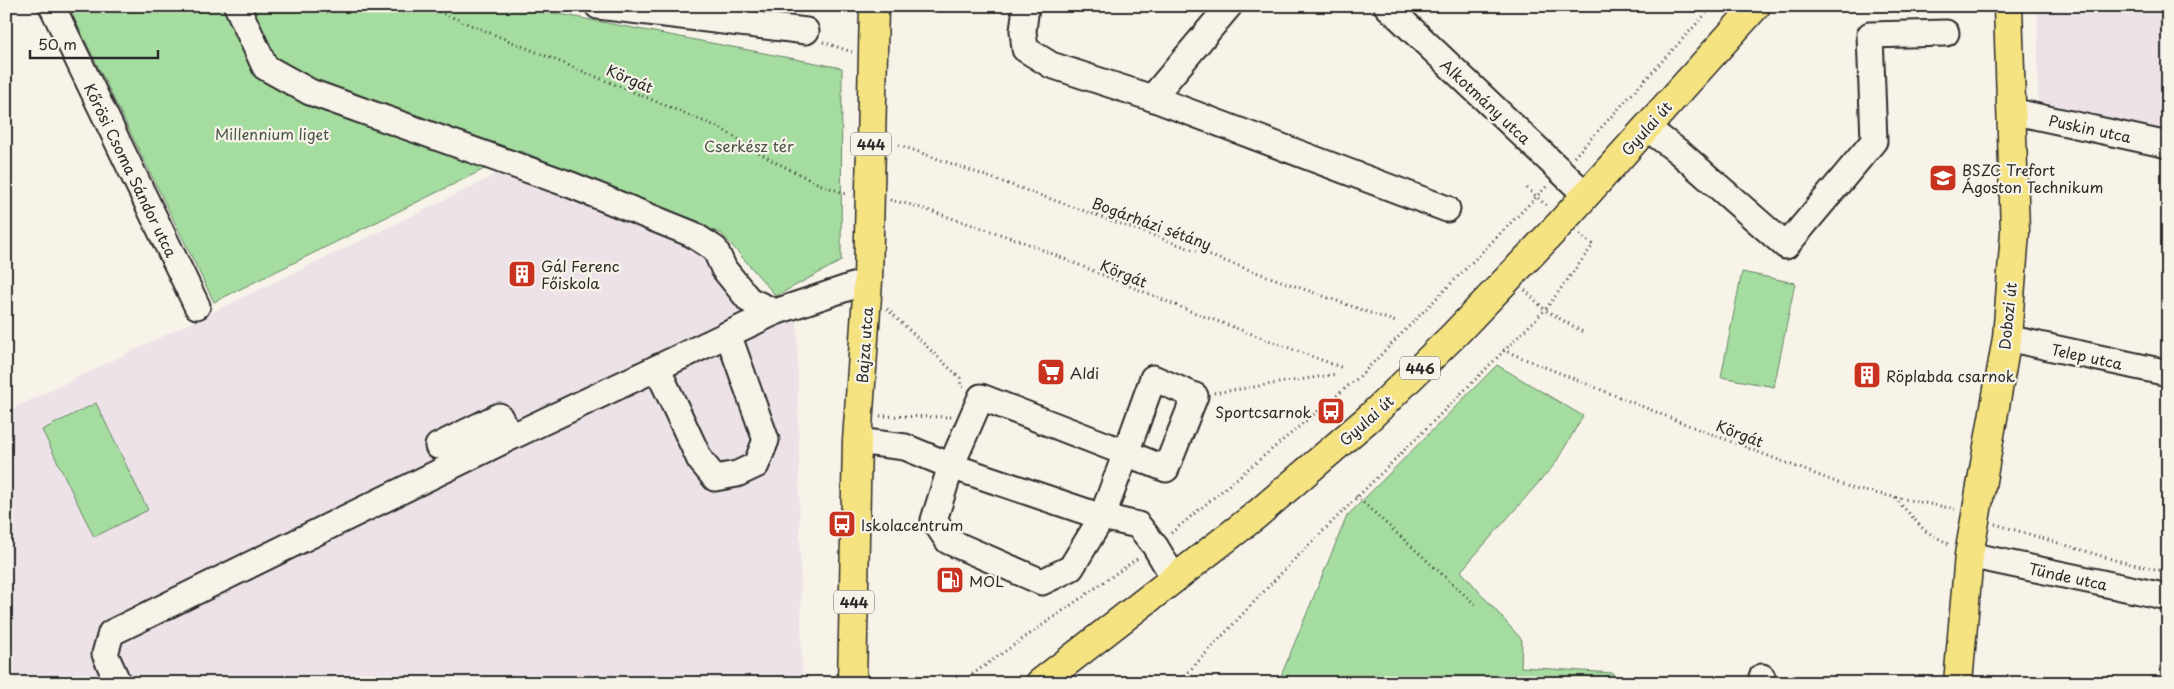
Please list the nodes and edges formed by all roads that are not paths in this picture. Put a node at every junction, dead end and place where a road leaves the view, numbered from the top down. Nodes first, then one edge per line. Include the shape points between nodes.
1 (52, 6) edge
2 (237, 6) edge
3 (598, 6) edge
4 (874, 6) edge
5 (1026, 6) edge
6 (1229, 6) edge
7 (1387, 6) edge
8 (1756, 6) edge
9 (2008, 6) edge
10 (806, 31) road end
11 (1946, 33) dead end
12 (1152, 98) junction
13 (2011, 111) junction
14 (1646, 128) junction
15 (2168, 145) edge
16 (1586, 195) junction
17 (1447, 209) dead end
18 (868, 286) junction
19 (197, 306) dead end
20 (775, 312) junction
21 (728, 334) junction
22 (2007, 338) junction
23 (657, 368) junction
24 (2168, 373) edge
25 (858, 428) junction
26 (511, 437) junction
27 (438, 446) dead end
28 (1126, 453) junction
29 (951, 466) junction
30 (1102, 517) junction
31 (1969, 555) junction
32 (1174, 578) junction
33 (2168, 597) edge
34 (853, 678) edge
35 (118, 683) edge
36 (1040, 683) edge
37 (1958, 683) edge

1 - 19 street, Kőrösi Csoma Sándor utca
2 - 20 street via 265,67 310,92 571,185 692,234 714,249 724,269 749,300
3 - 10 street
4 - 18 main road, Bajza utca / 444
5 - 12 street via 1025,49 1051,65
6 - 12 street
7 - 16 street, Alkotmány utca
8 - 14 main road, Gyulai út / 446
9 - 13 main road, Dobozi út
11 - 14 street via 1870,35 1874,141 1786,246 1679,152
12 - 17 street
13 - 15 street, Puskin utca
13 - 22 main road, Dobozi út via 2015,232
14 - 16 main road, Gyulai út / 446
16 - 32 main road, Gyulai út / 446 via 1455,334 1369,418 1255,516
18 - 20 street
18 - 25 main road, Bajza utca / 444
20 - 21 street
21 - 23 street
21 - 23 street via 766,440 756,465 737,474 715,478 700,460
22 - 24 street, Telep utca
22 - 31 main road, Dobozi út
23 - 26 street
25 - 29 street
25 - 34 main road, Bajza utca / 444
26 - 27 street via 498,416
26 - 35 street via 110,633 104,654
28 - 28 street via 1166,468 1195,396 1152,378
28 - 29 street via 977,407
28 - 30 street
29 - 30 street
29 - 30 street via 934,520 948,541 1042,582 1072,568
30 - 32 street via 1138,525
31 - 33 street, Tünde utca
31 - 37 main road, Dobozi út
32 - 36 main road, Gyulai út / 446

